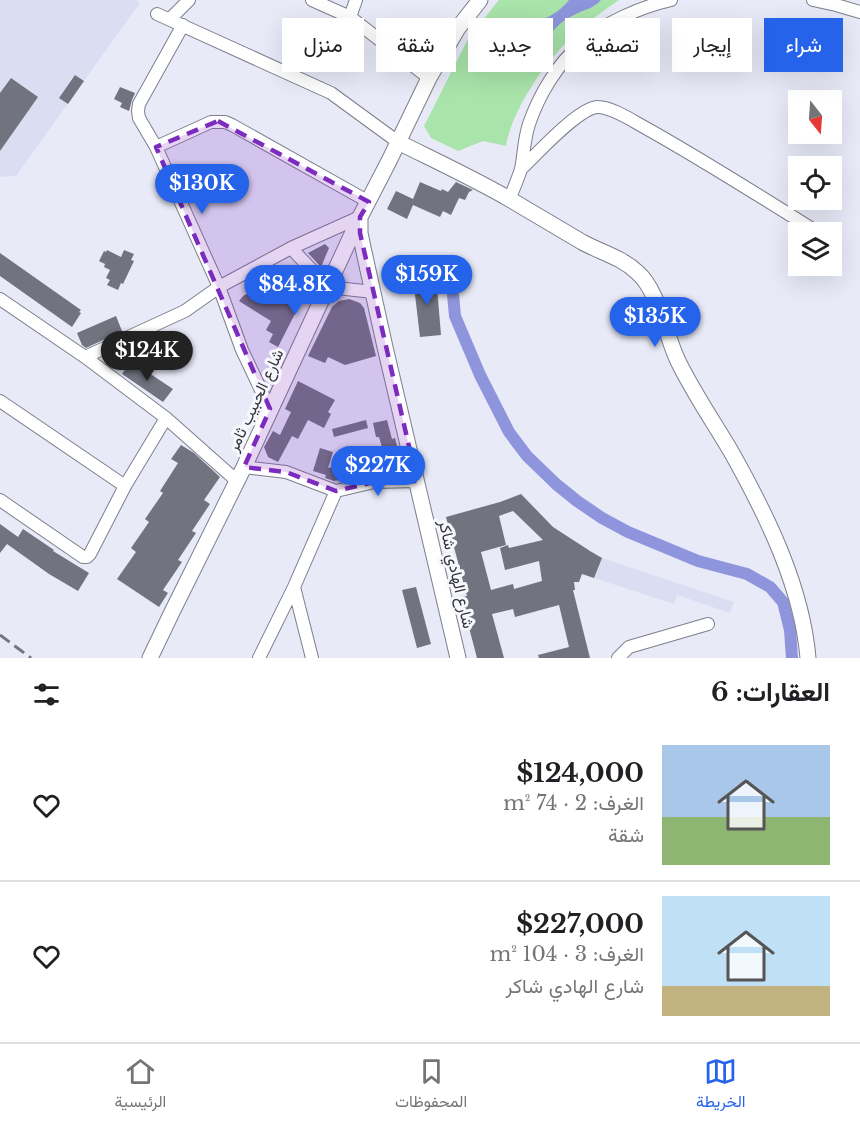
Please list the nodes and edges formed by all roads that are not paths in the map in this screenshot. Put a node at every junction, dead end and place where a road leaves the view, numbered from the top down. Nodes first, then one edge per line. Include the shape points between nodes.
1 (189, 0) edge
2 (312, 0) edge
3 (356, 0) edge
4 (480, 0) edge
5 (671, 0) edge
6 (813, 0) edge
7 (860, 12) edge
8 (157, 14) dead end
9 (350, 17) junction
10 (171, 19) junction
11 (183, 25) junction
12 (429, 78) junction
13 (398, 142) junction
14 (156, 147) junction
15 (521, 169) junction
16 (510, 199) junction
17 (369, 202) junction
18 (360, 217) junction
19 (802, 222) edge
20 (291, 248) junction
21 (328, 287) junction
22 (219, 288) junction
23 (373, 292) junction
24 (0, 299) edge
25 (85, 357) junction
26 (0, 401) edge
27 (270, 409) junction
28 (166, 418) junction
29 (244, 466) junction
30 (237, 481) junction
31 (417, 481) junction
32 (125, 486) junction
33 (336, 491) junction
34 (0, 500) edge
35 (294, 587) junction
36 (708, 624) dead end
37 (807, 655) edge
38 (150, 658) edge
39 (259, 658) edge
40 (312, 658) edge
41 (458, 658) edge
42 (618, 658) edge

1 - 10 street
2 - 9 street
3 - 9 street
4 - 12 street, شارع الحبيب ثامر via 458,28
5 - 15 street via 603,28 569,55 528,126
6 - 7 street
8 - 10 street
9 - 12 street
10 - 11 street
11 - 13 street via 331,93
11 - 14 street via 139,104 139,118
12 - 13 street, شارع الحبيب ثامر
13 - 16 street
13 - 17 street, شارع الحبيب ثامر
14 - 17 street via 211,122 225,122
14 - 22 street
15 - 16 street
15 - 19 street via 576,117 599,107 682,148
16 - 37 street via 588,246 626,262 649,286 687,380 739,466 779,549 803,620
17 - 18 street, شارع الحبيب ثامر
18 - 20 street
18 - 21 street, شارع الحبيب ثامر
18 - 23 street, شارع الهادي شاكر
20 - 21 street
20 - 22 street
21 - 23 street
21 - 27 street, شارع الحبيب ثامر
22 - 25 street via 185,311
22 - 27 street
23 - 31 street, شارع الهادي شاكر
24 - 25 street
25 - 28 street
26 - 32 street
27 - 29 street, شارع الحبيب ثامر
28 - 30 street
28 - 32 street
29 - 30 street, شارع الحبيب ثامر
29 - 33 street via 286,472
30 - 38 street, شارع الحبيب ثامر
31 - 33 street via 374,482
31 - 41 street, شارع الهادي شاكر
32 - 34 street via 87,557
33 - 35 street
35 - 39 street
35 - 40 street
36 - 42 street via 629,646

